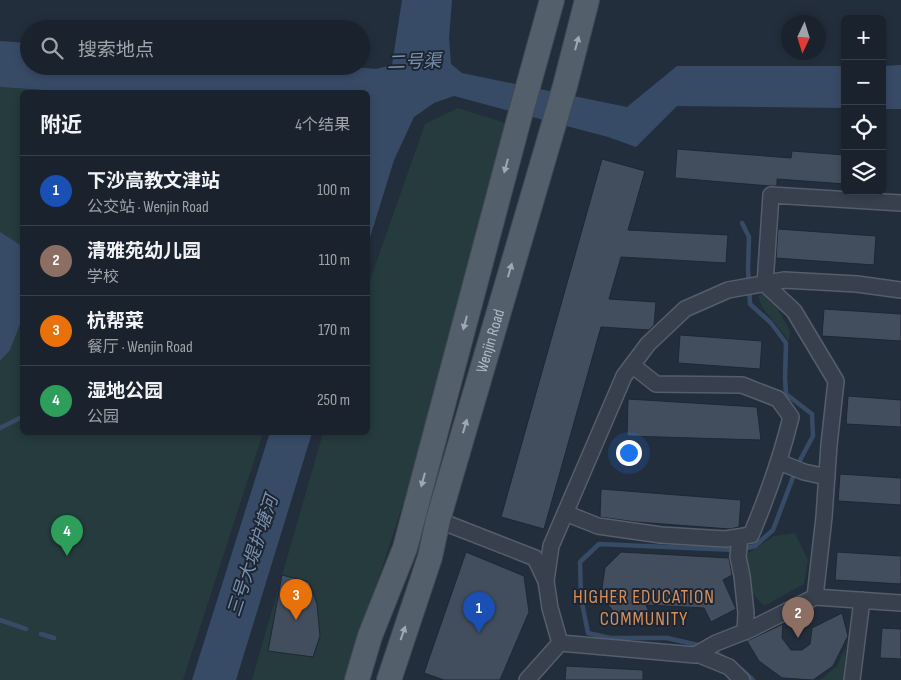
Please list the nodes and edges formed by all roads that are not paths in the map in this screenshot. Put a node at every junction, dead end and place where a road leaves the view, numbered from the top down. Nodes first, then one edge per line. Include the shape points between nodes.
1 (552, 0) edge
2 (587, 0) edge
3 (901, 203) edge
4 (762, 284) junction
5 (901, 290) edge
6 (632, 365) junction
7 (783, 464) junction
8 (827, 477) junction
9 (565, 513) junction
10 (438, 520) junction
11 (740, 538) junction
12 (546, 580) junction
13 (815, 597) junction
14 (862, 600) junction
15 (901, 603) edge
16 (745, 632) junction
17 (560, 643) junction
18 (697, 654) junction
19 (358, 680) edge
20 (389, 680) edge
21 (527, 680) edge
22 (742, 680) edge
23 (852, 680) edge

1 -> 19 main road, Wenjin Road via 405,548 370,636
10 -> 2 main road, Wenjin Road via 565,86
3 - 4 street via 771,195
4 - 5 street via 784,280
4 - 6 street via 728,290 685,309 648,344
4 - 8 street via 794,311 836,381
6 - 7 street via 656,384 742,385 778,399 791,417
6 - 9 street via 624,376
7 - 8 street
7 - 11 street via 751,535
8 - 13 street
9 - 11 street via 598,526 661,534
9 - 12 street via 551,546
10 - 12 street via 535,558
20 -> 10 main road, Wenjin Road via 430,558
11 - 16 street via 738,556 746,613
12 - 17 street
13 - 14 street
13 - 16 street
14 - 15 street
14 - 23 street
16 - 18 street
17 - 18 street
17 - 21 street
18 - 22 street via 729,667

